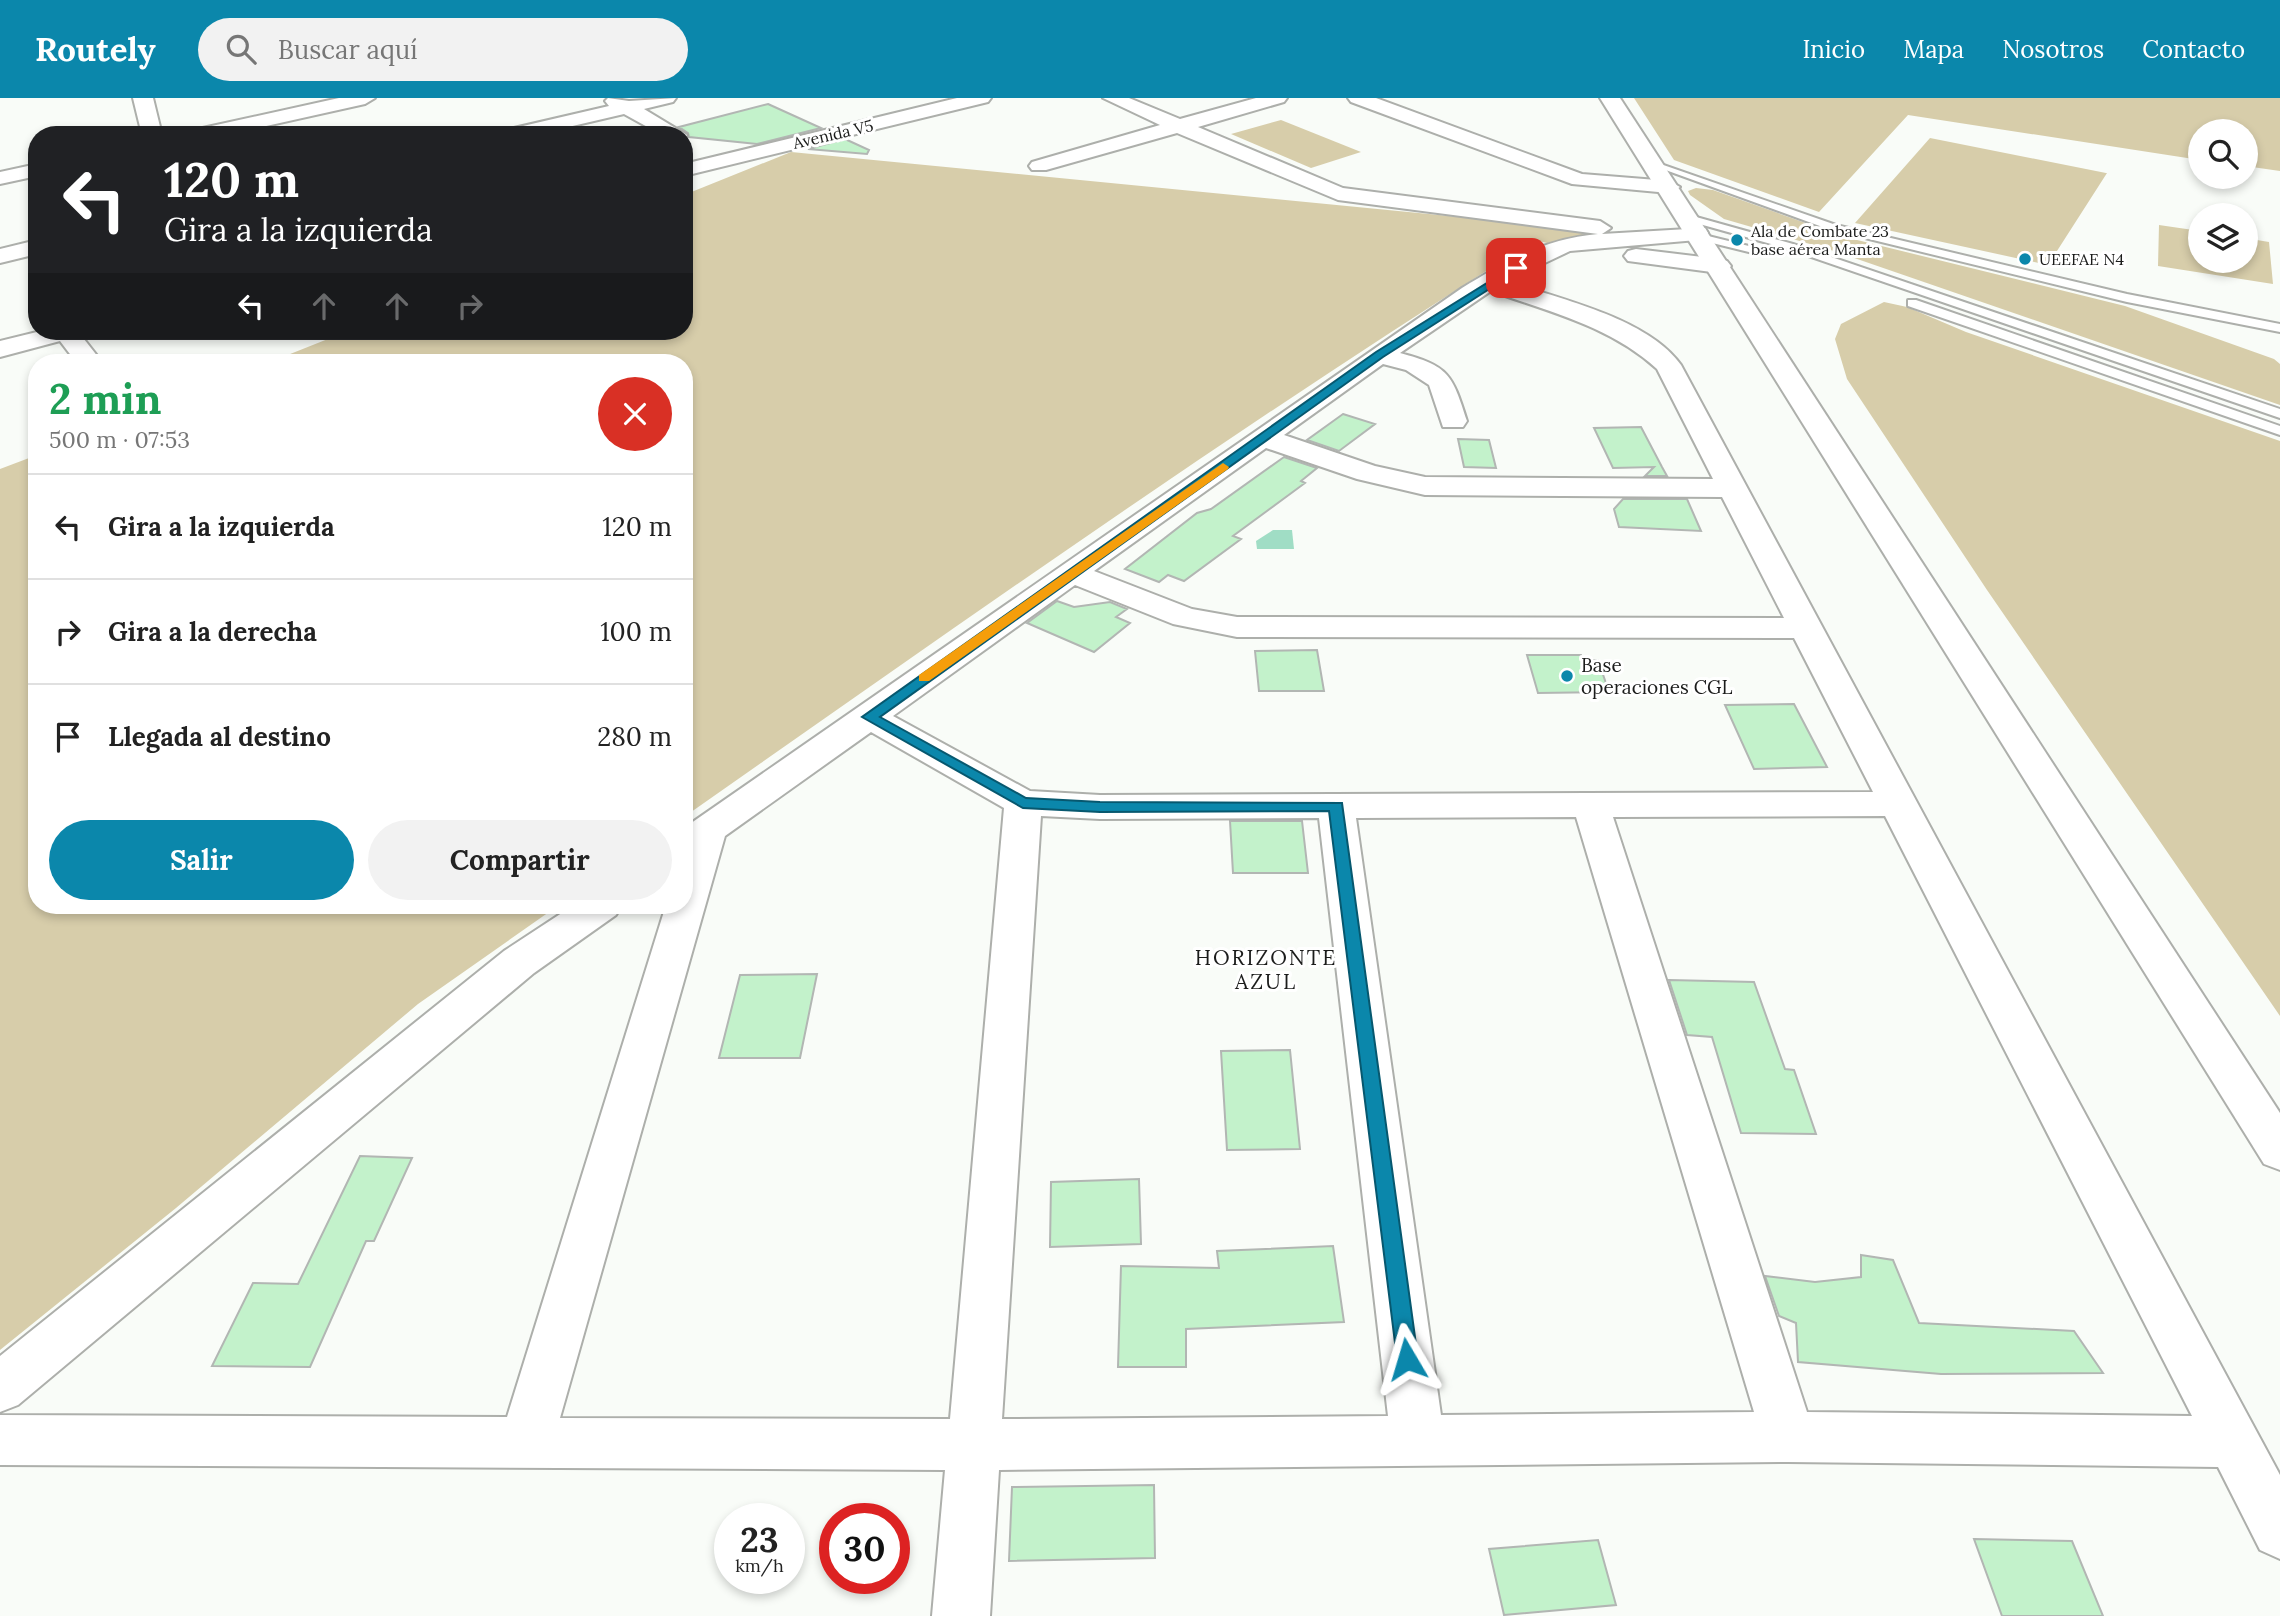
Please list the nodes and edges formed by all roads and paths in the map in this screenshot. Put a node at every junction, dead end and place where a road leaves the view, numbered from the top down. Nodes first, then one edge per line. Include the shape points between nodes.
1 (143, 98) edge
2 (666, 98) edge
3 (981, 98) edge
4 (1113, 98) edge
5 (1277, 98) edge
6 (1358, 98) edge
7 (1610, 98) edge
8 (359, 99) edge
9 (619, 102) edge
10 (150, 126) edge
11 (238, 126) edge
12 (538, 126) edge
13 (661, 126) edge
14 (1178, 126) junction
15 (693, 144) edge
16 (723, 160) junction
17 (1653, 162) junction
18 (1039, 166) dead end
19 (693, 168) edge
20 (28, 172) edge
21 (0, 178) edge
22 (1669, 187) junction
23 (1662, 235) junction
24 (1701, 239) junction
25 (28, 249) edge
26 (0, 256) edge
27 (1503, 275) junction
28 (2280, 328) edge
29 (34, 340) edge
30 (0, 349) edge
31 (1380, 355) junction
32 (2280, 414) edge
33 (1453, 421) dead end
34 (2280, 430) edge
35 (1264, 438) junction
36 (1730, 488) junction
37 (1071, 573) junction
38 (1806, 628) junction
39 (870, 717) junction
40 (1023, 803) junction
41 (1590, 803) junction
42 (1898, 804) junction
43 (1336, 806) junction
44 (696, 839) edge
45 (589, 914) edge
46 (675, 914) edge
47 (2280, 1151) edge
48 (0, 1388) edge
49 (1788, 1437) junction
50 (0, 1440) edge
51 (526, 1442) junction
52 (1418, 1442) junction
53 (2233, 1442) junction
54 (973, 1445) junction
55 (2280, 1531) edge
56 (961, 1616) edge

1 - 10 street
2 - 9 street
3 - 16 street, Avenida V5
4 - 14 street
5 - 14 street
6 - 22 street via 1579,180
7 - 17 street
8 - 11 street
9 - 12 street
9 - 13 street
14 - 18 street
14 - 23 street via 1338,194
15 - 16 street
16 - 19 street, Avenida V5
17 - 22 street
17 - 28 lane via 1832,227 2127,298
20 - 21 street
22 - 24 street
23 - 24 street
23 - 27 street via 1566,244
24 - 27 street via 1644,256
24 - 32 lane via 1789,246
24 - 34 lane via 1774,255
24 - 47 street
25 - 26 street
27 - 31 street
27 - 36 street via 1653,350 1677,381
29 - 30 street
31 - 33 street via 1415,365 1441,381
31 - 35 street
35 - 36 street via 1367,474 1425,486
35 - 37 street
36 - 38 street
37 - 38 street via 1184,617 1237,627
37 - 39 street
38 - 42 street
39 - 40 street
39 - 44 street
40 - 43 street
40 - 54 street
41 - 42 street
41 - 43 street
41 - 49 street
42 - 53 street
43 - 52 street
45 - 48 street via 519,962
46 - 51 street
49 - 52 street
49 - 53 street
50 - 51 street
51 - 54 street
52 - 54 street
53 - 55 street
54 - 56 street

